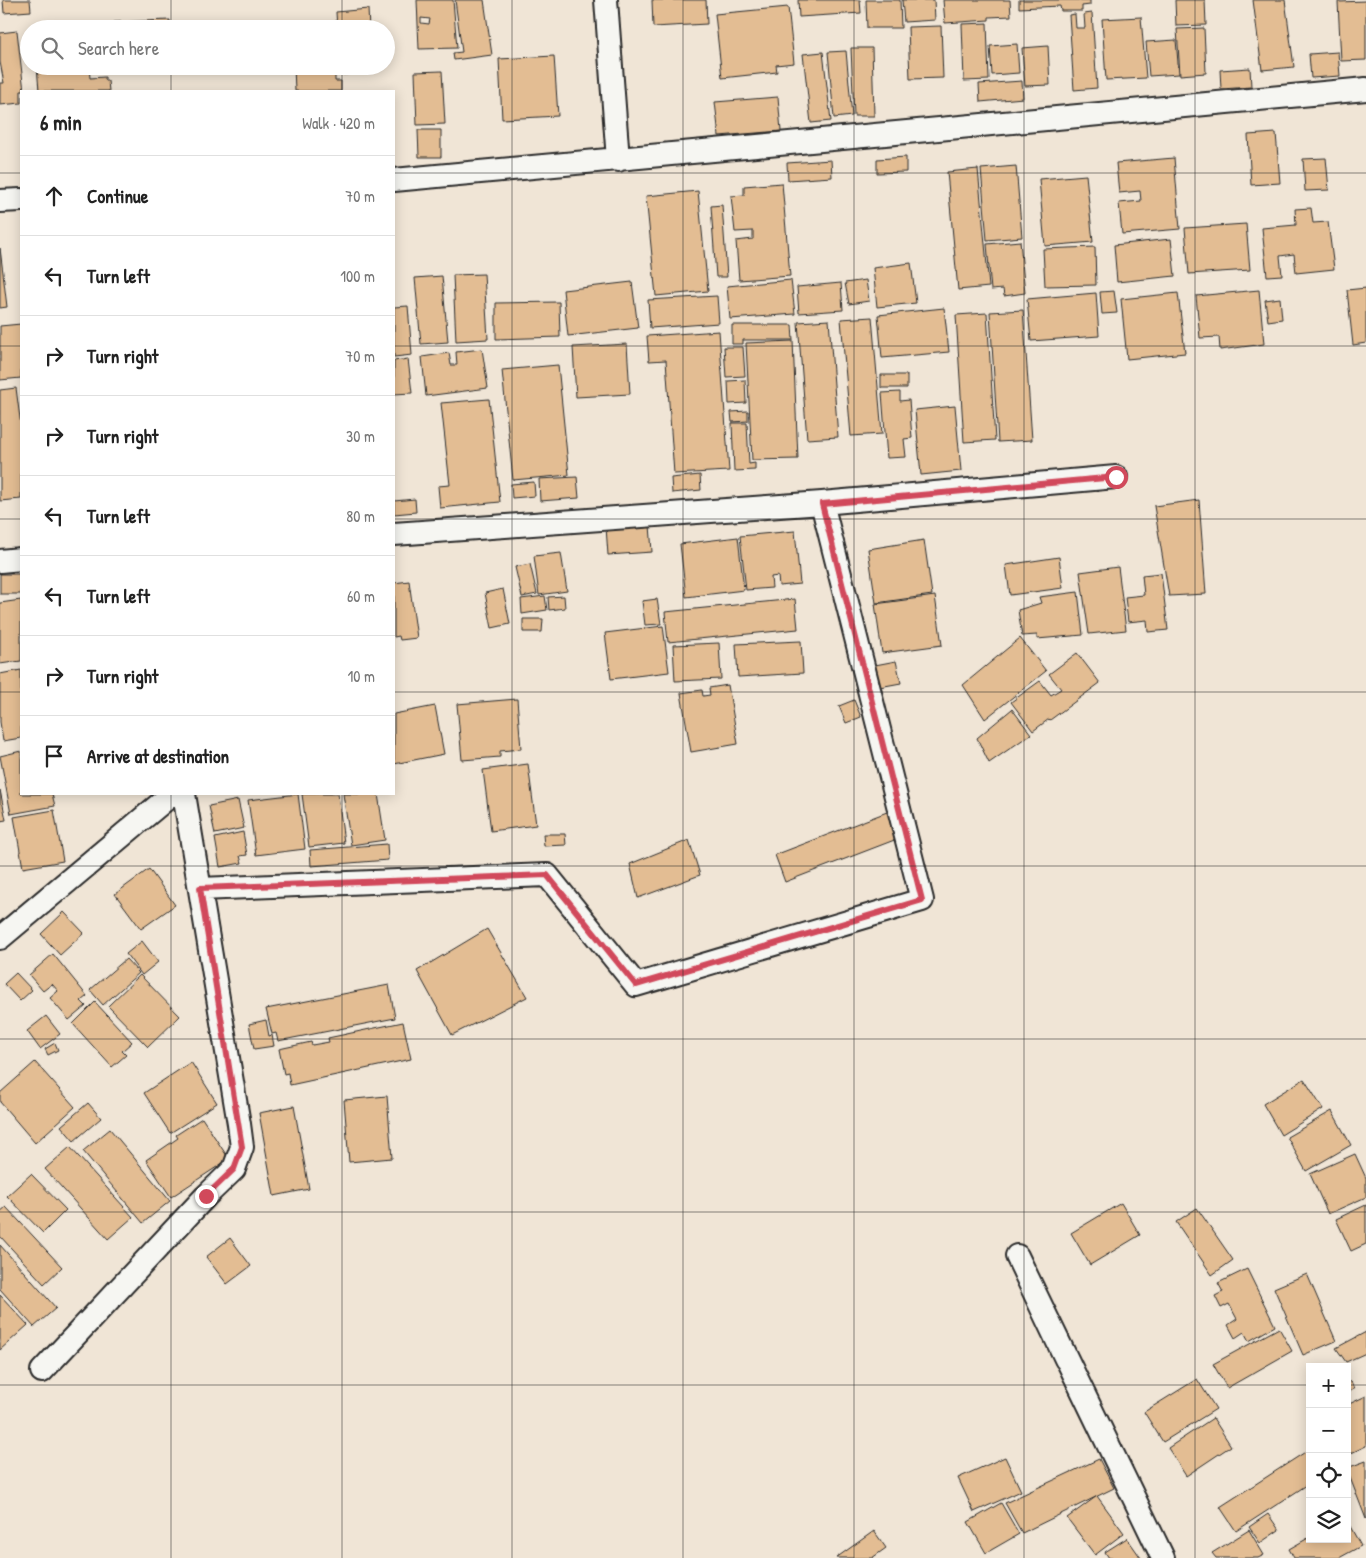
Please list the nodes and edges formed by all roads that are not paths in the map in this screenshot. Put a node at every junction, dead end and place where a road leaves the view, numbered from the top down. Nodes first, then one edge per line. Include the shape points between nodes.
1 (606, 0) edge
2 (1366, 89) edge
3 (618, 160) junction
4 (395, 180) edge
5 (20, 200) edge
6 (0, 201) edge
7 (1116, 477) dead end
8 (822, 504) junction
9 (395, 534) edge
10 (20, 559) edge
11 (0, 561) edge
12 (171, 795) edge
13 (184, 795) edge
14 (200, 888) junction
15 (0, 938) edge
16 (1066, 1358) dead end
17 (42, 1370) dead end
18 (1163, 1558) edge

1 - 3 street
2 - 3 street
3 - 4 street
5 - 6 street
7 - 8 street
8 - 9 street
8 - 14 street via 922,900 636,985 547,875
10 - 11 street
12 - 15 street
13 - 14 street
14 - 17 street via 242,1147 234,1169
16 - 18 street via 1041,1307 1029,1281 1025,1273 1021,1264 1017,1256 1025,1274 1030,1282

